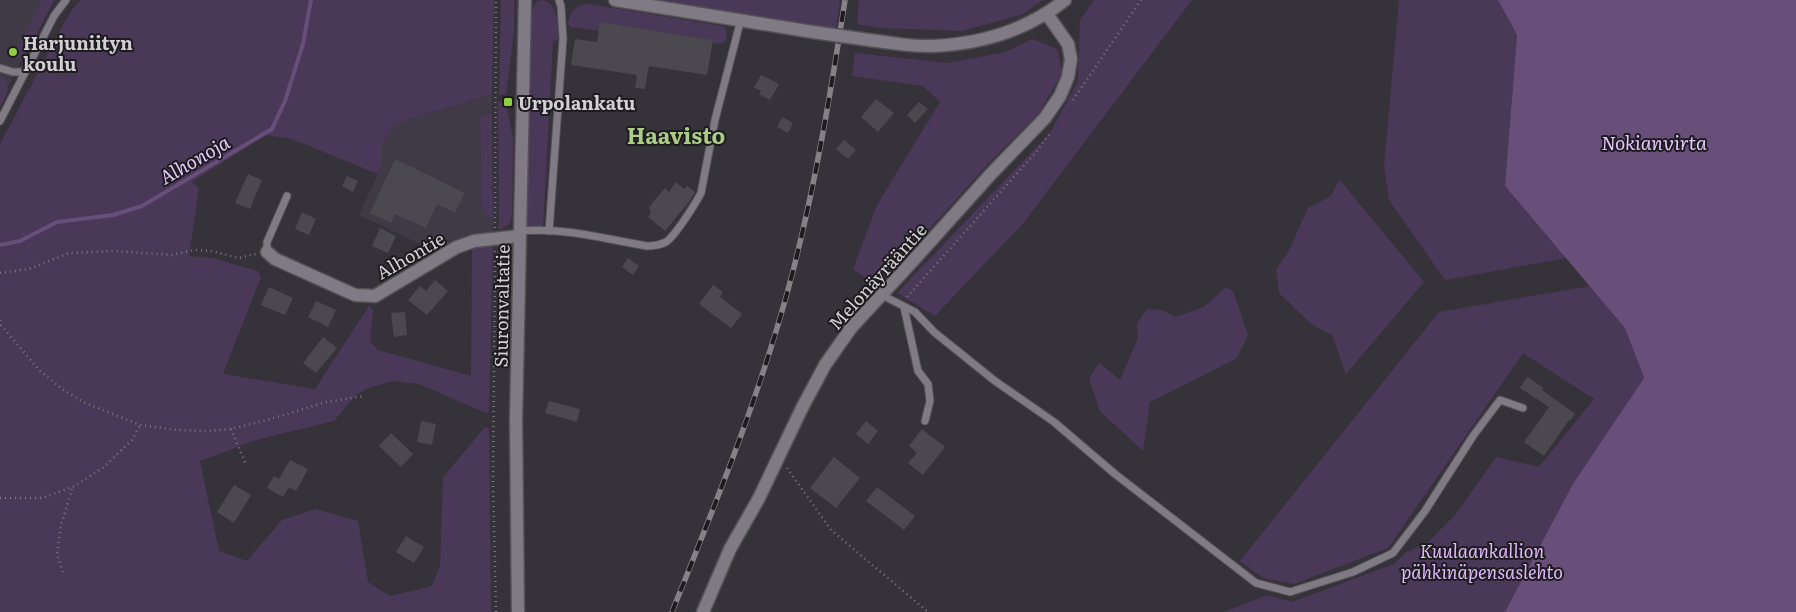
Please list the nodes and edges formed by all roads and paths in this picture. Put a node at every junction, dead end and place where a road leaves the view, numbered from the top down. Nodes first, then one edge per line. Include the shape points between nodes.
1 (66, 0) edge
2 (496, 0) edge
3 (525, 0) edge
4 (559, 0) edge
5 (615, 0) edge
6 (1065, 0) edge
7 (1141, 0) edge
8 (1047, 14) junction
9 (741, 20) junction
10 (0, 68) edge
11 (24, 72) junction
12 (1072, 102) dead end
13 (0, 121) edge
14 (1054, 126) dead end
15 (287, 196) dead end
16 (550, 231) junction
17 (520, 234) junction
18 (495, 239) junction
19 (267, 252) junction
20 (0, 273) edge
21 (880, 294) junction
22 (902, 306) junction
23 (0, 320) edge
24 (0, 326) edge
25 (365, 396) dead end
26 (1523, 408) dead end
27 (925, 421) dead end
28 (140, 425) junction
29 (231, 429) junction
30 (779, 457) junction
31 (246, 464) dead end
32 (73, 487) junction
33 (0, 498) edge
34 (63, 572) dead end
35 (496, 612) edge
36 (518, 612) edge
37 (703, 612) edge
38 (928, 612) edge

1 - 11 lane
2 - 18 path
3 - 17 street, Siuronvaltatie
4 - 16 lane via 563,39
5 - 9 street
6 - 8 street
7 - 12 path
8 - 9 street, bridge via 1006,33 976,41 931,46 876,41
8 - 21 street, Melonäyrääntie via 1068,44 1071,59 1060,96 1045,118
9 - 16 lane via 715,120 701,193 668,241 647,246
10 - 11 lane
11 - 13 lane
14 - 22 path
15 - 19 lane via 267,242
16 - 17 lane
17 - 18 street, Alhontie
17 - 36 street, Siuronvaltatie via 516,420
18 - 19 street, Alhontie via 457,247 374,296 365,297 284,263
18 - 35 path via 493,482
19 - 20 path via 238,258 195,250 172,255 69,253 28,269
21 - 22 lane
21 - 30 street, Melonäyrääntie via 850,328 825,365
22 - 26 lane via 916,312 934,332 1054,422 1115,474 1256,583 1290,592 1353,572 1393,552 1500,400
22 - 27 lane via 918,372 928,384 930,401
23 - 24 path
24 - 28 path via 39,370 62,388 82,402
25 - 29 path via 326,402
28 - 29 path via 177,430
28 - 32 path via 132,440 104,467
29 - 31 path
30 - 37 street, Melonäyrääntie via 730,550
30 - 38 path via 831,530
32 - 33 path via 42,498
32 - 34 path via 61,525 57,554

